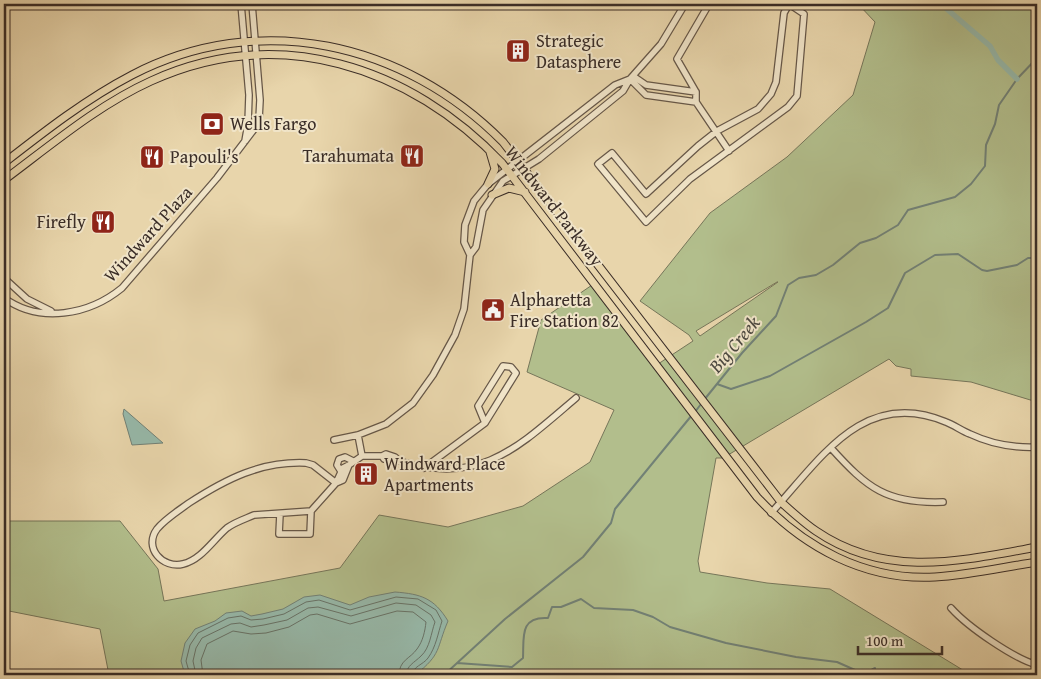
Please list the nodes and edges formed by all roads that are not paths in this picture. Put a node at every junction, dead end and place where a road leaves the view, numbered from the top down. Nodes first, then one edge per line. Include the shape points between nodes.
1 (241, 4) edge
2 (252, 4) edge
3 (686, 4) edge
4 (710, 4) edge
5 (789, 4) edge
6 (255, 41) junction
7 (243, 42) junction
8 (257, 56) junction
9 (244, 57) junction
10 (631, 78) junction
11 (646, 85) junction
12 (696, 92) junction
13 (646, 94) junction
14 (696, 102) junction
15 (588, 106) junction
16 (596, 114) junction
17 (717, 131) junction
18 (244, 145) junction
19 (490, 149) junction
20 (730, 151) junction
21 (519, 160) junction
22 (4, 163) edge
23 (524, 168) junction
24 (507, 169) junction
25 (513, 175) junction
26 (4, 180) edge
27 (488, 184) junction
28 (525, 192) junction
29 (492, 195) junction
30 (470, 255) junction
31 (4, 278) edge
32 (4, 298) edge
33 (56, 312) junction
34 (576, 398) dead end
35 (485, 422) junction
36 (358, 435) junction
37 (334, 440) dead end
38 (1037, 447) edge
39 (830, 448) junction
40 (362, 456) junction
41 (351, 463) junction
42 (424, 468) junction
43 (343, 474) junction
44 (336, 483) junction
45 (781, 502) junction
46 (943, 502) dead end
47 (311, 511) junction
48 (771, 513) junction
49 (280, 514) junction
50 (1037, 547) edge
51 (1037, 562) edge
52 (951, 608) dead end
53 (1037, 654) edge
54 (1035, 665) edge

1 - 7 street
2 - 6 street, Windward Plaza
3 - 10 street via 661,44
4 - 12 street via 677,59
5 - 17 street via 784,12 776,82 771,94 758,109
5 - 20 street via 804,14 797,96 788,107
6 - 7 main road, Windward Parkway
6 - 8 street, Windward Plaza
6 - 21 main road, Windward Parkway via 332,46 394,66 459,102
7 - 9 street
7 - 22 main road, Windward Parkway via 190,52 132,75 64,116
8 - 9 main road, Windward Parkway
8 - 18 street, Windward Plaza via 259,119
8 - 19 main road, Windward Parkway via 304,57 370,72 439,108
9 - 18 street via 249,114
9 - 26 main road, Windward Parkway via 181,70 139,87 98,111
10 - 11 street
10 - 13 street
10 - 15 street via 615,85
10 - 16 street via 623,92
11 - 12 street
11 - 13 street
12 - 14 street
13 - 14 street
14 - 17 street
15 - 16 street
15 - 21 street
16 - 23 street
17 - 20 street
17 - 20 street via 646,194 612,153 598,164 646,222 690,179
18 - 33 street, Windward Plaza via 122,288 99,304 78,311
19 - 24 main road, Windward Parkway
19 - 27 main road via 495,169
21 - 23 main road, Windward Parkway
21 - 24 street
23 - 25 street
23 - 45 main road, Windward Parkway
24 - 25 main road, Windward Parkway
24 - 27 street
25 - 28 main road, Windward Parkway
25 - 29 street
27 - 30 street via 474,201 468,215 464,242
28 - 29 main road via 509,188
28 - 48 main road, Windward Parkway
29 - 30 street via 483,210 476,247
30 - 36 street via 461,320 434,375 398,416
31 - 33 street, Windward Plaza via 32,302
32 - 33 street, Windward Plaza via 32,312
34 - 42 street via 495,460 472,468
35 - 35 street via 516,373 511,367 503,366 478,406
35 - 42 street
36 - 37 street
36 - 40 street
38 - 39 street via 996,443 939,419 898,414 873,418 858,425 839,437
39 - 45 street
39 - 46 street via 882,494 910,502
40 - 41 street
40 - 42 street via 386,454
41 - 43 street
41 - 43 street via 345,457 339,458 337,465
43 - 44 street
44 - 47 street
44 - 49 street via 306,463 247,471 216,485 172,515 156,530 152,545 165,563 181,565 197,556 232,524 254,516
45 - 48 street
45 - 50 main road, Windward Parkway via 816,532 849,548 890,561 932,563 966,560
47 - 49 street
47 - 49 street via 310,534 279,534
48 - 51 main road, Windward Parkway via 823,551 878,572 934,577
52 - 54 street via 961,619
53 - 54 street

